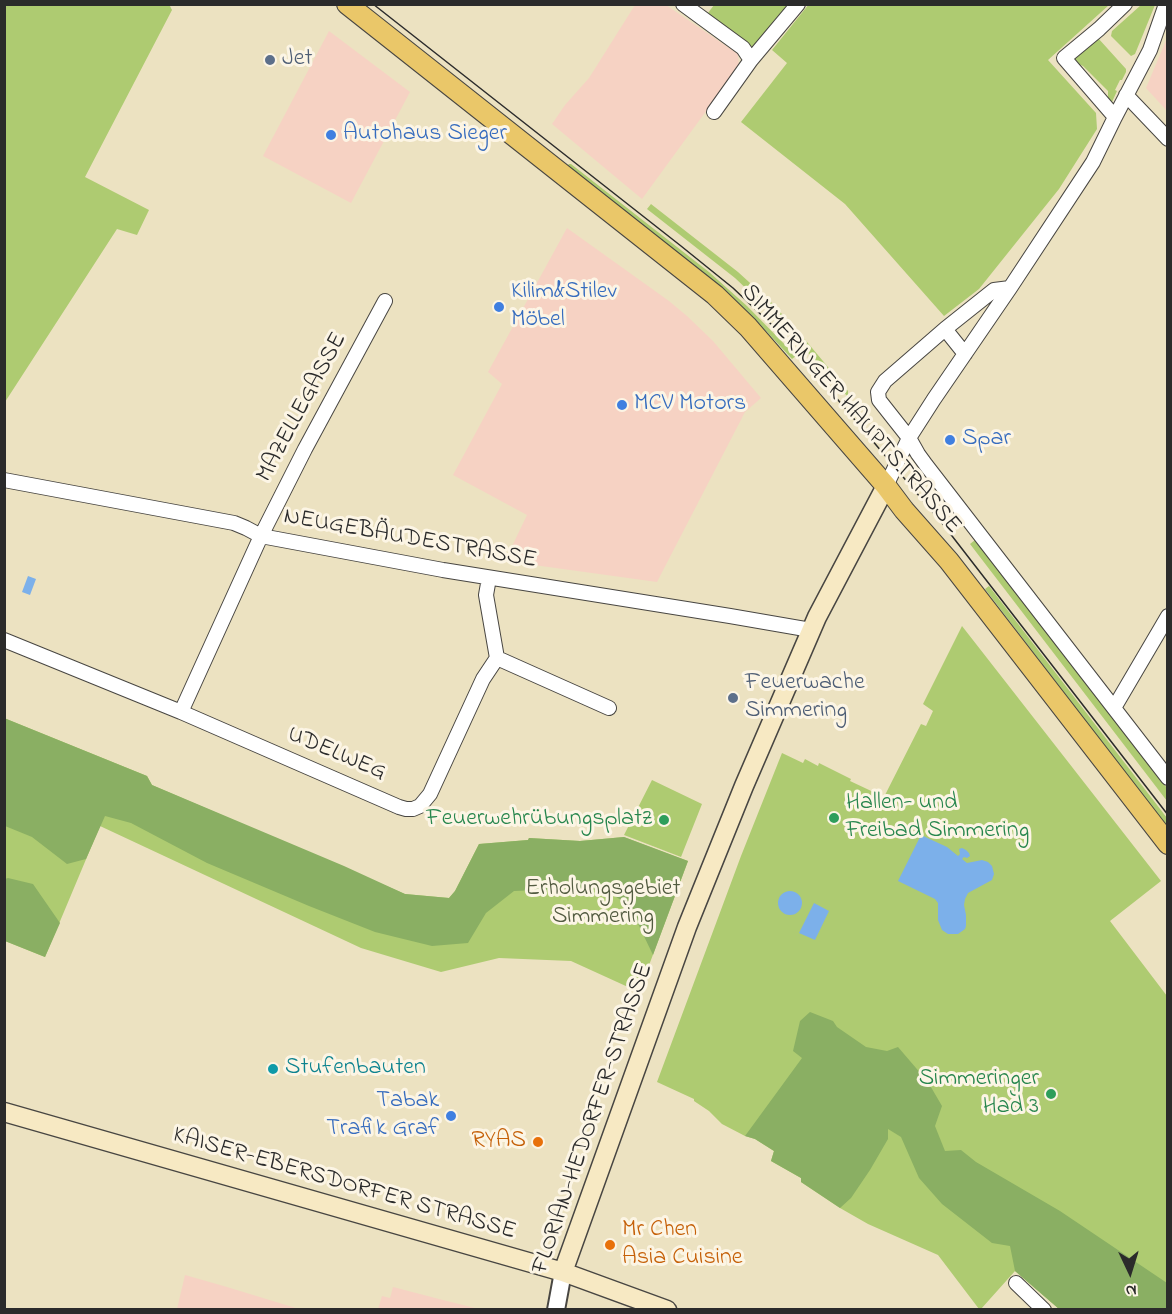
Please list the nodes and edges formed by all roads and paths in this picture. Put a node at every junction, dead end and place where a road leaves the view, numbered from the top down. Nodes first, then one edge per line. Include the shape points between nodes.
1 (347, 4) edge
2 (683, 4) edge
3 (798, 4) edge
4 (1125, 4) edge
5 (1166, 4) edge
6 (751, 60) junction
7 (1126, 95) junction
8 (714, 112) dead end
9 (1114, 117) junction
10 (1167, 139) edge
11 (1010, 288) junction
12 (385, 301) dead end
13 (945, 329) junction
14 (965, 354) junction
15 (909, 438) junction
16 (4, 480) edge
17 (885, 486) junction
18 (261, 536) junction
19 (489, 578) junction
20 (1167, 616) edge
21 (811, 630) junction
22 (4, 640) edge
23 (497, 658) junction
24 (609, 708) dead end
25 (1114, 708) junction
26 (180, 712) junction
27 (1167, 778) edge
28 (1167, 844) edge
29 (4, 1112) edge
30 (563, 1272) junction
31 (1016, 1283) dead end
32 (556, 1310) edge
33 (667, 1310) edge
34 (1044, 1310) edge

1 - 17 main road, SIMMERINGER HAUPTSTRASSE via 714,295 748,327
2 - 6 street via 743,48
3 - 6 street
4 - 9 street via 1064,58
5 - 7 street via 1150,50
6 - 8 street
7 - 9 street
7 - 10 street
9 - 11 street via 1093,162
11 - 13 street via 994,290
11 - 14 street
12 - 18 street, MAZELLEGASSE
13 - 14 street
13 - 15 street, SIMMERINGER HAUPTSTRASSE via 885,381 878,392 879,400
14 - 15 street
15 - 17 street
15 - 25 street, SIMMERINGER HAUPTSTRASSE
16 - 18 street, NEUGEBÄUDESTRASSE via 234,523
17 - 21 main road, FLORIAN-HEDORFER-STRASSE
17 - 28 main road, SIMMERINGER HAUPTSTRASSE via 948,561
18 - 19 street, NEUGEBÄUDESTRASSE
18 - 26 street, MAZELLEGASSE
19 - 21 street, NEUGEBÄUDESTRASSE
19 - 23 street via 486,595
20 - 25 street
21 - 30 main road, FLORIAN-HEDORFER-STRASSE via 687,927
22 - 26 street, UDELWEG
23 - 24 street
23 - 26 street, UDELWEG via 483,679 430,794 413,809 399,807
25 - 27 street, SIMMERINGER HAUPTSTRASSE
29 - 30 main road, KAISER-EBERSDORFER STRASSE
30 - 32 street, FLORIAN-HEDORFER-STRASSE
30 - 33 main road, KAISER-EBERSDORFER STRASSE
31 - 34 street

